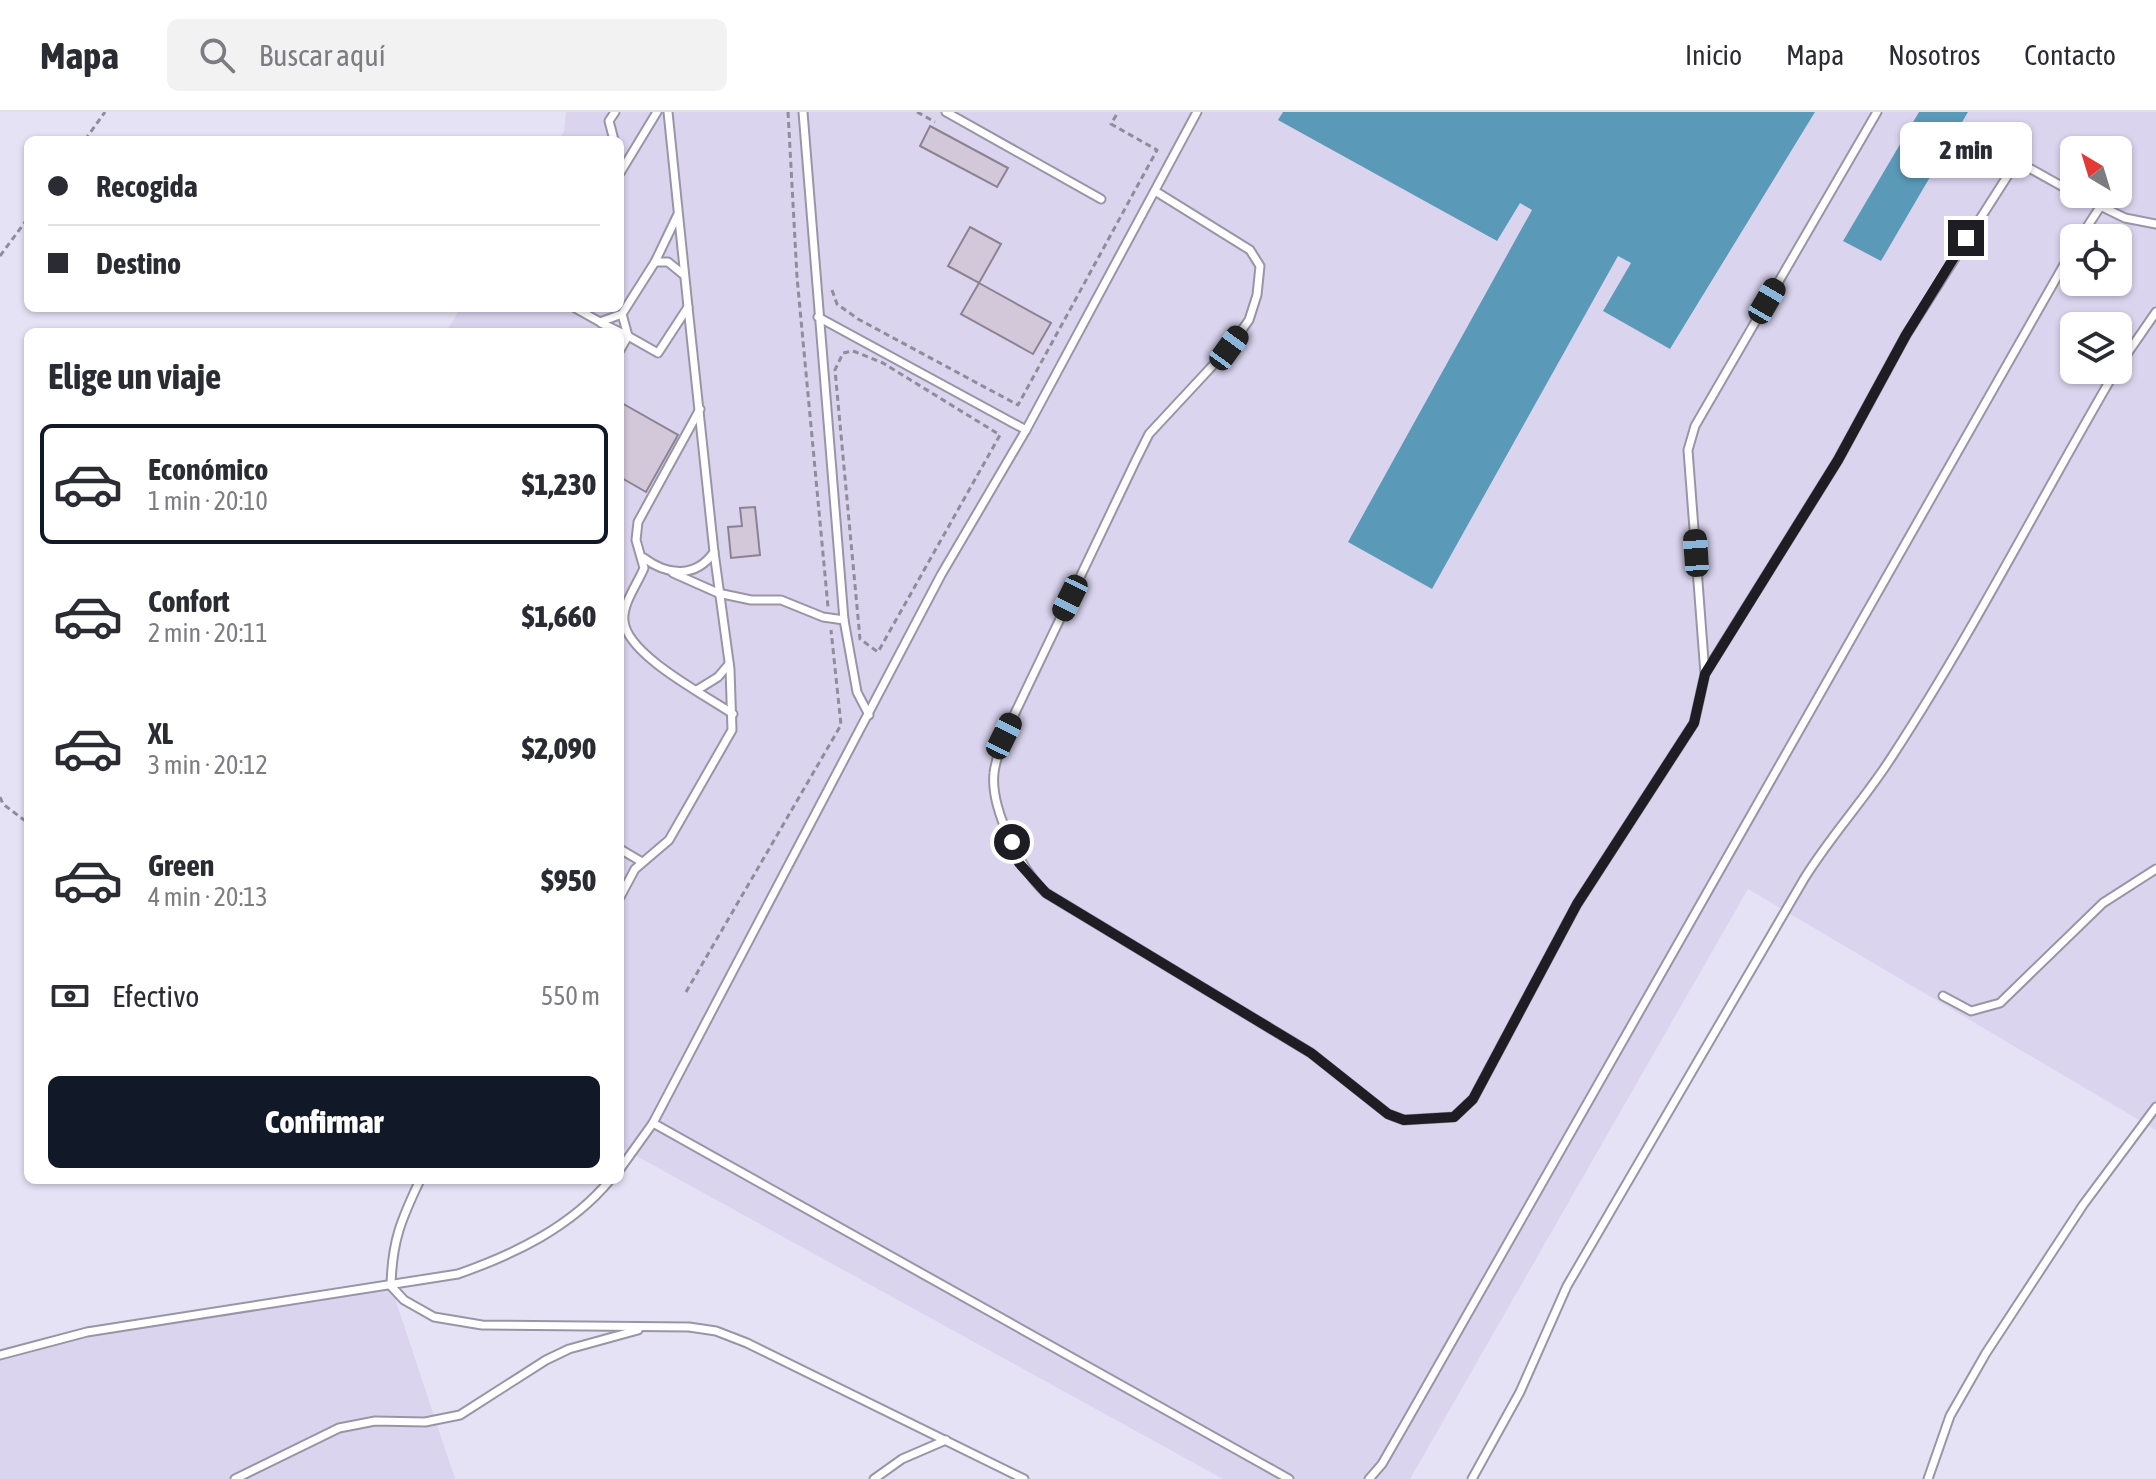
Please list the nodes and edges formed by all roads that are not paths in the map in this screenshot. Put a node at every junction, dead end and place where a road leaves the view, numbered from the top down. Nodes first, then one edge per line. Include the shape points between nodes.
1 (615, 112) edge
2 (657, 112) edge
3 (668, 112) edge
4 (803, 112) edge
5 (946, 112) edge
6 (1197, 112) edge
7 (1877, 112) edge
8 (613, 136) edge
9 (1995, 149) dead end
10 (2017, 161) junction
11 (624, 163) edge
12 (2060, 185) edge
13 (1155, 191) junction
14 (1101, 199) dead end
15 (2102, 208) edge
16 (678, 214) junction
17 (2156, 224) edge
18 (655, 262) junction
19 (2060, 272) edge
20 (685, 275) junction
21 (688, 307) junction
22 (624, 311) edge
23 (582, 312) edge
24 (2156, 312) edge
25 (622, 314) joint
26 (818, 317) junction
27 (600, 322) junction
28 (612, 328) edge
29 (624, 334) edge
30 (628, 336) junction
31 (624, 343) edge
32 (2132, 346) edge
33 (2108, 384) edge
34 (700, 409) junction
35 (1026, 430) junction
36 (714, 552) junction
37 (644, 558) junction
38 (671, 572) junction
39 (720, 593) junction
40 (844, 620) junction
41 (729, 664) junction
42 (1705, 674) junction
43 (697, 690) junction
44 (733, 714) junction
45 (869, 715) junction
46 (624, 851) edge
47 (642, 862) junction
48 (2156, 869) edge
49 (624, 891) edge
50 (1943, 996) dead end
51 (2156, 1107) edge
52 (653, 1123) junction
53 (624, 1163) edge
54 (418, 1184) edge
55 (607, 1184) edge
56 (391, 1286) junction
57 (650, 1327) junction
58 (0, 1355) edge
59 (946, 1440) junction
60 (235, 1479) edge
61 (874, 1479) edge
62 (1024, 1479) edge
63 (1289, 1479) edge
64 (1369, 1479) edge
65 (1472, 1479) edge
66 (1928, 1479) edge

1 - 8 lane via 609,121
2 - 11 lane
3 - 16 lane
4 - 26 lane
5 - 14 lane
6 - 13 lane
7 - 42 lane via 1695,426 1688,450
9 - 10 lane
10 - 12 lane
10 - 42 lane via 1906,335 1838,460
13 - 35 lane
13 - 42 lane via 1250,250 1260,266 1257,295 1249,320 1229,348 1149,434 1004,736 994,775 998,801 1019,863 1046,893 1311,1053 1388,1114 1404,1120 1454,1117 1473,1099 1577,904 1694,723
15 - 17 lane
16 - 18 lane
16 - 20 lane
18 - 20 lane via 668,262
18 - 22 lane
19 - 64 lane via 1445,1356
20 - 21 lane
21 - 30 lane via 658,353
21 - 34 lane
23 - 27 lane
24 - 32 lane
25 - 27 lane
25 - 30 lane
26 - 35 lane
26 - 40 lane
27 - 28 lane
29 - 30 lane
30 - 31 lane
33 - 65 lane via 1945,670 1893,756 1817,858 1567,1286 1520,1392
34 - 36 lane
34 - 37 lane via 638,522 636,540
35 - 45 lane via 941,575
36 - 38 lane via 699,567
36 - 39 lane
37 - 38 lane
37 - 43 lane via 624,611 627,632 655,662
38 - 39 lane
39 - 40 lane via 781,600
39 - 41 lane
40 - 45 lane via 857,692
41 - 43 lane
41 - 44 lane
43 - 44 lane
44 - 47 lane via 732,730 669,840
45 - 52 lane
46 - 47 lane
47 - 49 lane
48 - 50 lane via 2103,903 2000,1003 1971,1011
51 - 66 lane via 2083,1205 1986,1353 1950,1416
52 - 53 lane
52 - 63 lane
54 - 56 lane via 392,1248
55 - 56 lane via 560,1226 505,1258 458,1274
56 - 57 lane via 434,1317 482,1325
56 - 58 lane via 87,1332
57 - 59 lane via 716,1331
57 - 60 lane via 557,1354 460,1415 339,1428
59 - 61 lane via 902,1459
59 - 62 lane

